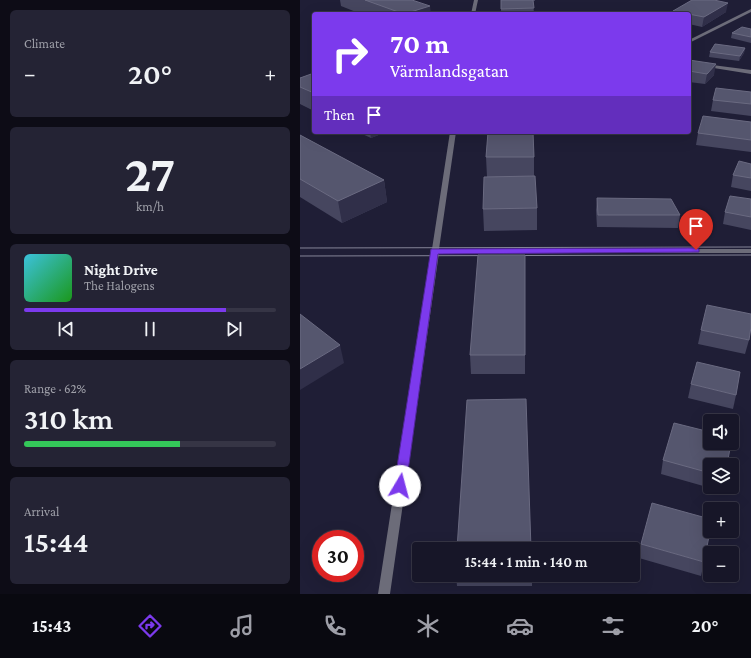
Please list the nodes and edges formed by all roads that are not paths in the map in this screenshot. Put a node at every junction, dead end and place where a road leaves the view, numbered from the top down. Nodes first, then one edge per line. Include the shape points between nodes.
1 (476, 0) edge
2 (751, 10) edge
3 (473, 12) edge
4 (691, 41) edge
5 (691, 63) edge
6 (751, 72) edge
7 (453, 134) edge
8 (434, 251) junction
9 (751, 251) edge
10 (384, 594) edge

1 - 3 street
2 - 4 street
5 - 6 street
7 - 8 street
8 - 9 street
8 - 10 street

